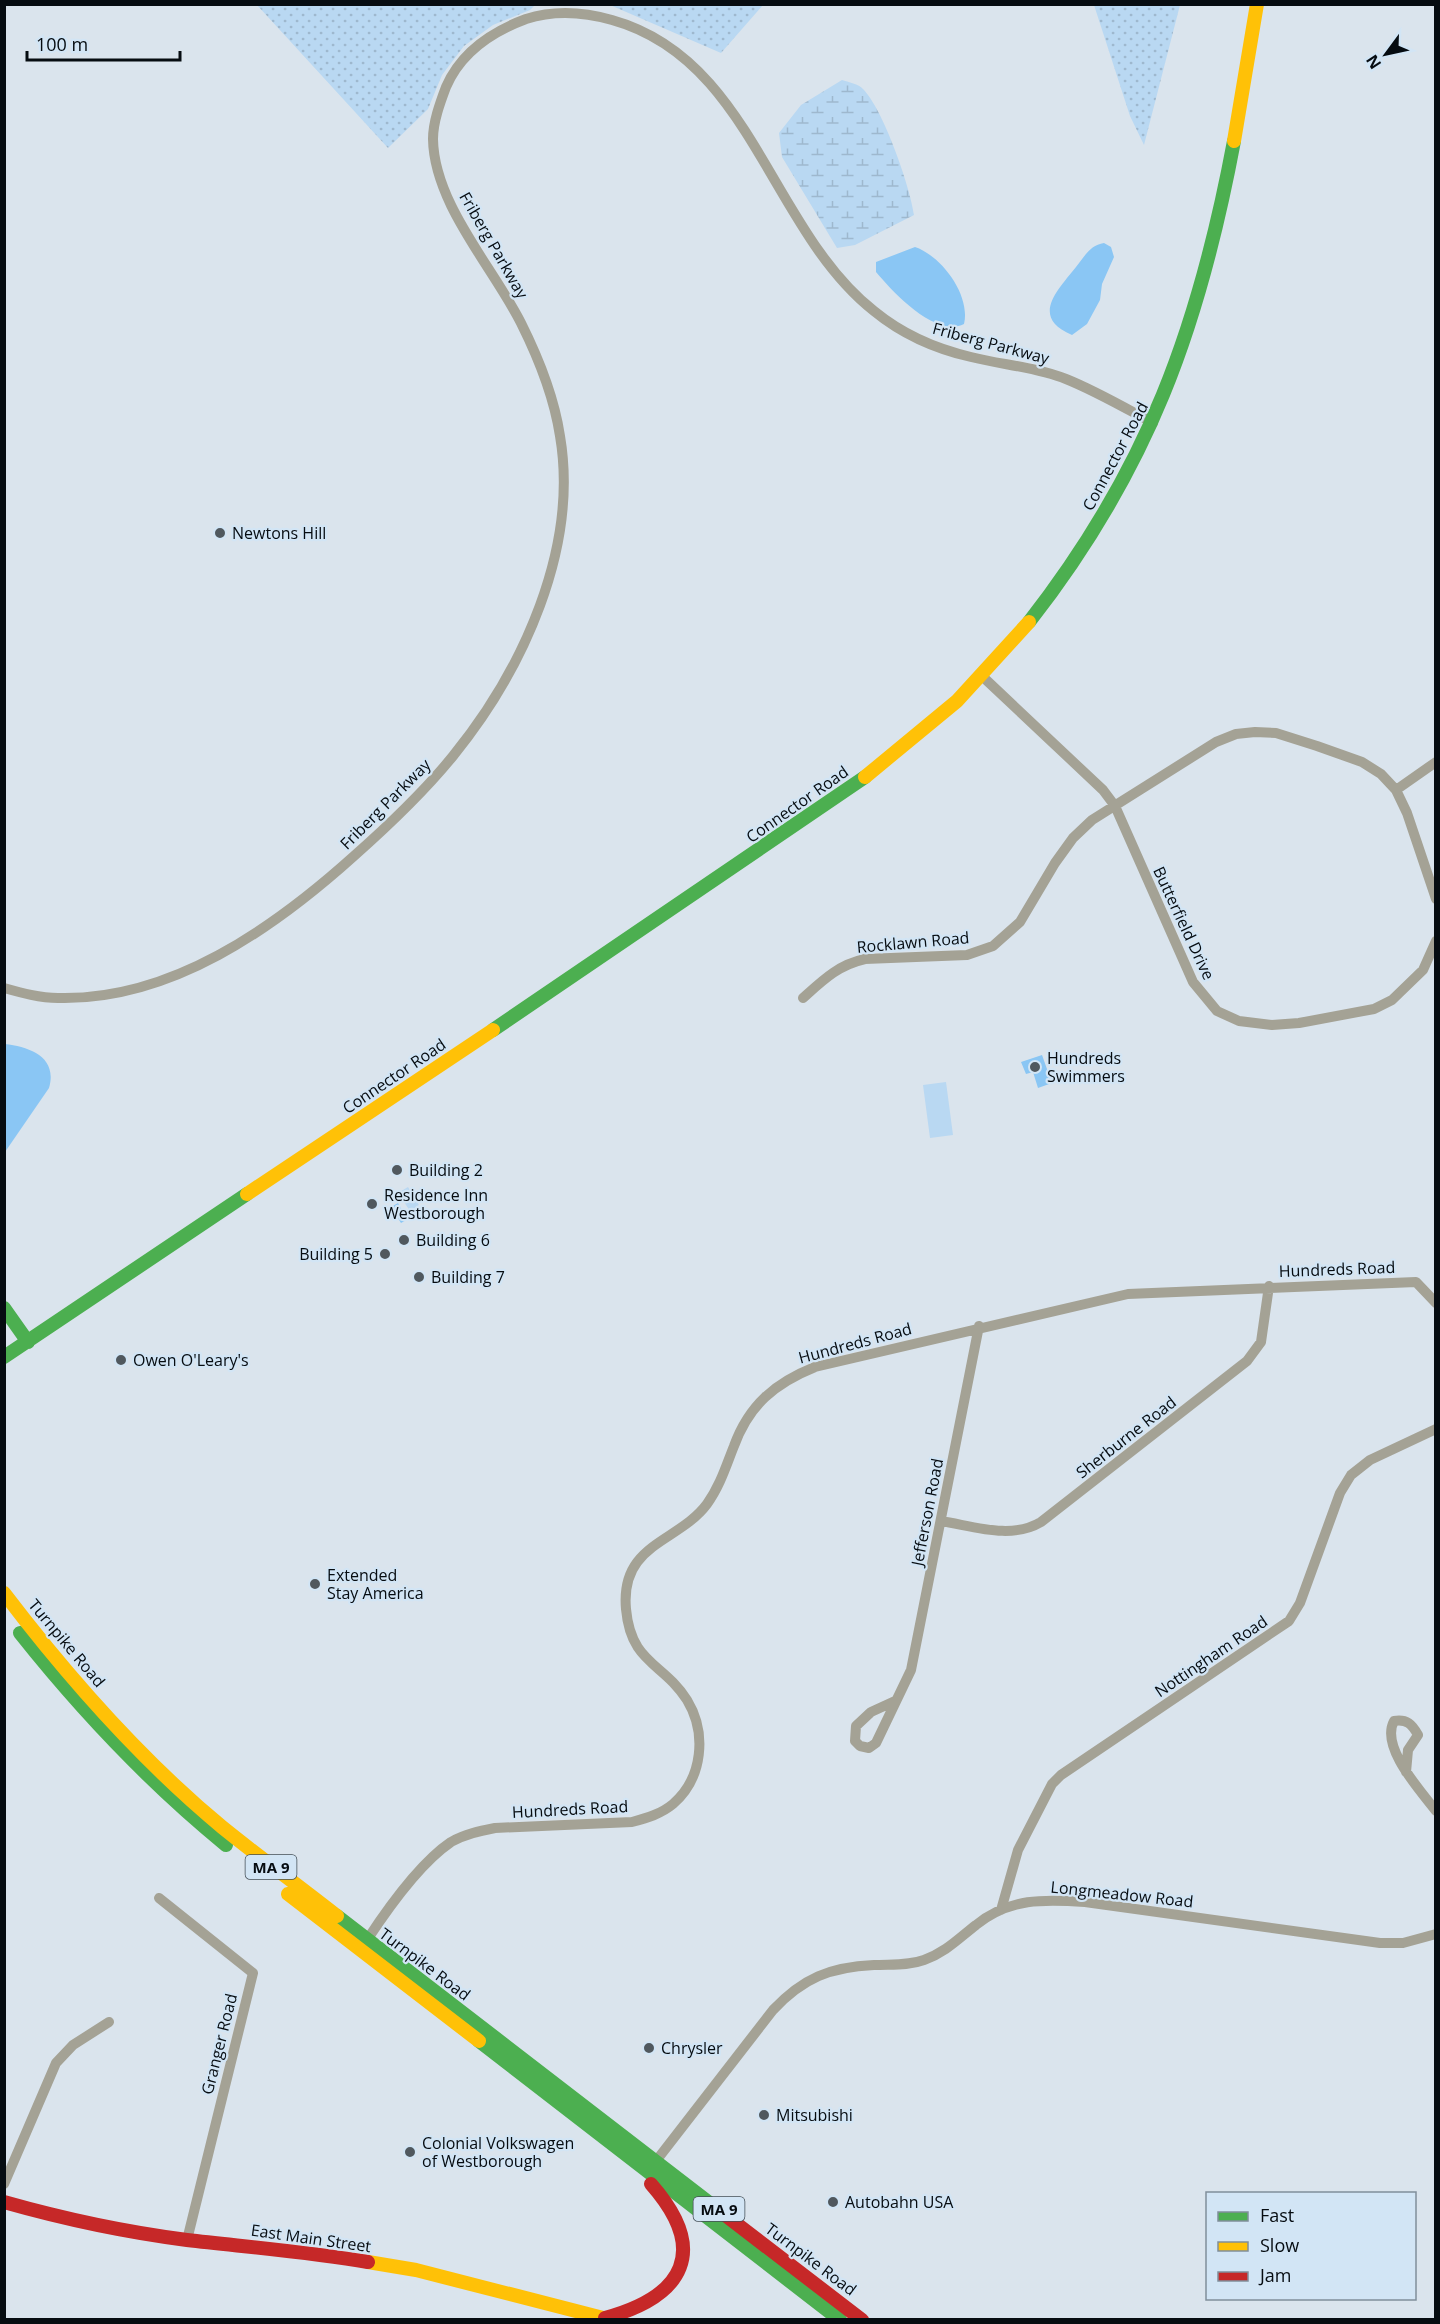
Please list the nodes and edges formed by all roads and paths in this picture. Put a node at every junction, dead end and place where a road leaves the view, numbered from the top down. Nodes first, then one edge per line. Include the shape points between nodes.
1 (1257, 4) edge
2 (1153, 423) junction
3 (982, 676) junction
4 (1436, 762) edge
5 (1396, 790) junction
6 (1114, 806) junction
7 (1436, 900) edge
8 (1436, 941) edge
9 (4, 988) edge
10 (803, 998) dead end
11 (1269, 1286) junction
12 (1436, 1303) edge
13 (4, 1308) edge
14 (979, 1326) junction
15 (28, 1342) junction
16 (4, 1357) edge
17 (1436, 1429) edge
18 (941, 1521) junction
19 (4, 1593) edge
20 (4, 1612) edge
21 (895, 1701) junction
22 (1406, 1772) dead end
23 (1436, 1811) edge
24 (159, 1898) dead end
25 (1001, 1910) junction
26 (1436, 1934) edge
27 (367, 1940) junction
28 (109, 2022) dead end
29 (631, 2160) junction
30 (656, 2161) junction
31 (4, 2184) edge
32 (4, 2202) edge
33 (187, 2240) junction
34 (608, 2319) edge
35 (840, 2319) edge
36 (862, 2319) edge

1 - 2 main road, Connector Road via 1210,261 1190,331
2 - 3 main road, Connector Road via 1110,504 1068,570
2 - 9 street, Friberg Parkway via 1065,379 973,358 926,342 873,311 830,268 724,99 683,56 660,40 635,27 583,13 539,15 496,32 478,44 452,75 433,136 440,178 519,320 546,380 560,436 564,496 557,551 518,653 475,727 410,805 330,877 261,929 190,969 108,994 55,998
3 - 6 street, Butterfield Drive via 1104,790
3 - 15 main road, Connector Road via 914,739 831,801
4 - 5 street
5 - 6 street via 1362,762 1276,733 1255,732 1216,742
5 - 7 street
6 - 8 street, Butterfield Drive via 1192,982 1217,1011 1239,1021 1299,1023 1374,1009 1392,1000 1423,970
6 - 10 street, Rocklawn Road via 1073,838 1020,922 993,946 967,955 850,962 835,969
11 - 12 street, Hundreds Road via 1416,1282
11 - 14 street, Hundreds Road via 1128,1294
11 - 18 street, Sherburne Road via 1261,1342 1247,1361 1041,1522 1014,1532
13 - 15 main road
14 - 18 street, Jefferson Road
14 - 27 street, Hundreds Road via 815,1367 774,1388 744,1422 718,1486 706,1505 690,1521 651,1545 637,1563 628,1584 626,1607 638,1651 687,1699 697,1720 698,1765 674,1804 654,1816 632,1822 472,1832 434,1856
15 - 16 main road, Connector Road
17 - 25 street, Nottingham Road via 1370,1460 1351,1475 1340,1493 1300,1603 1289,1621 1060,1775 1018,1850
18 - 21 street, Jefferson Road via 911,1670
19 - 27 main road, Turnpike Road / MA 9 via 52,1653 148,1758 221,1826
20 - 29 main road, Turnpike Road / MA 9 via 53,1676 123,1754 198,1823
21 - 21 street, Jefferson Road via 872,1712 856,1726 854,1733 860,1746 869,1748 876,1743
22 - 23 street
24 - 33 street, Granger Road via 253,1973
25 - 26 street, Longmeadow Road via 1039,1899 1380,1943 1403,1943
25 - 30 street, Longmeadow Road via 941,1954 920,1962 851,1967 807,1980 789,1994
27 - 30 main road, Turnpike Road / MA 9
28 - 31 street via 73,2045 56,2063
29 - 34 main road via 675,2216 682,2240 681,2263 673,2282 651,2302
29 - 35 main road, Turnpike Road / MA 9
30 - 36 main road, Turnpike Road / MA 9
32 - 33 main road, East Main Street via 75,2221
33 - 34 main road, East Main Street via 303,2251 416,2270

